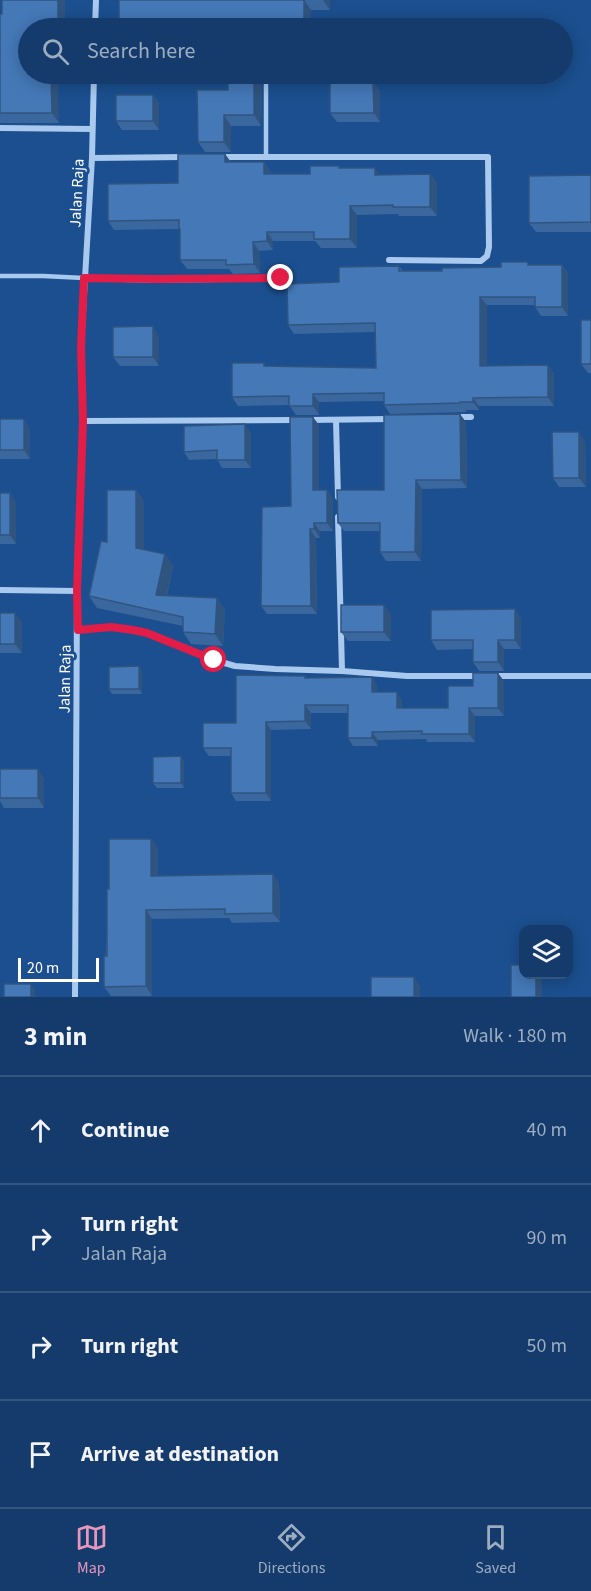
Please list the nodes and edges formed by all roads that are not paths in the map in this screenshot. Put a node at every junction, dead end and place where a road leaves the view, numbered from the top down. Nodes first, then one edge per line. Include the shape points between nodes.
1 (96, 0) edge
2 (95, 18) edge
3 (94, 84) edge
4 (266, 84) edge
5 (0, 128) edge
6 (92, 129) junction
7 (196, 157) edge
8 (208, 157) edge
9 (266, 157) junction
10 (92, 158) junction
11 (389, 260) dead end
12 (0, 276) edge
13 (84, 278) junction
14 (281, 278) dead end
15 (449, 417) edge
16 (471, 417) dead end
17 (404, 418) edge
18 (336, 420) junction
19 (83, 421) junction
20 (0, 590) edge
21 (77, 591) junction
22 (78, 630) junction
23 (342, 671) junction
24 (591, 676) edge
25 (75, 997) edge

1 - 2 street
3 - 6 street, Jalan Raja
4 - 9 lane
5 - 6 street
6 - 10 street, Jalan Raja
7 - 10 street
8 - 9 street
9 - 11 street via 488,157 487,256 468,262
10 - 13 street, Jalan Raja
12 - 13 lane
13 - 14 street
13 - 19 street, Jalan Raja
15 - 16 street
17 - 18 street
18 - 19 street
18 - 23 street
19 - 21 street, Jalan Raja
20 - 21 street
21 - 22 street, Jalan Raja
22 - 23 street via 111,627 147,633 235,666
22 - 25 street, Jalan Raja
23 - 24 street via 407,676

